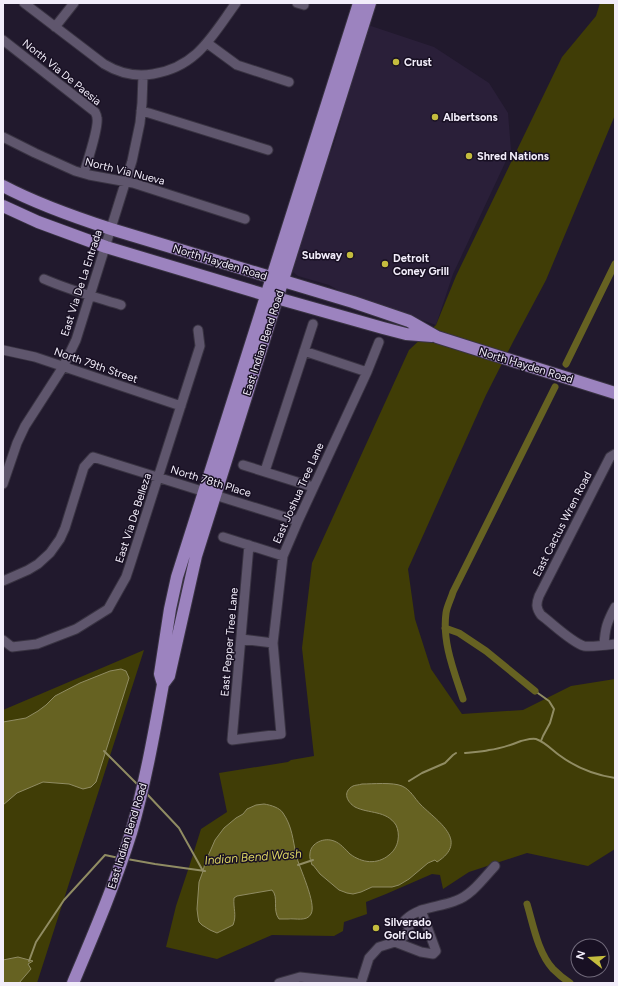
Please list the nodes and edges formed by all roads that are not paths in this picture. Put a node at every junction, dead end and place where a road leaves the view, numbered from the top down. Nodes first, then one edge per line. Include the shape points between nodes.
1 (24, 3) edge
2 (74, 3) edge
3 (359, 3) edge
4 (370, 3) edge
5 (231, 5) edge
6 (55, 27) junction
7 (3, 40) edge
8 (207, 43) junction
9 (142, 75) junction
10 (289, 82) dead end
11 (141, 111) junction
12 (3, 137) edge
13 (268, 150) dead end
14 (84, 173) junction
15 (126, 182) junction
16 (3, 186) edge
17 (3, 206) edge
18 (245, 219) dead end
19 (111, 229) junction
20 (106, 247) junction
21 (44, 279) dead end
22 (277, 279) junction
23 (91, 296) junction
24 (272, 297) junction
25 (121, 305) dead end
26 (313, 324) dead end
27 (198, 330) dead end
28 (437, 337) junction
29 (379, 342) dead end
30 (3, 350) edge
31 (304, 351) junction
32 (63, 367) junction
33 (367, 372) junction
34 (615, 393) edge
35 (180, 406) junction
36 (614, 454) edge
37 (243, 464) dead end
38 (265, 471) junction
39 (159, 477) junction
40 (3, 484) edge
41 (314, 487) junction
42 (209, 493) junction
43 (298, 521) junction
44 (223, 537) dead end
45 (249, 545) junction
46 (284, 556) junction
47 (3, 581) edge
48 (615, 607) edge
49 (611, 625) edge
50 (241, 639) junction
51 (3, 640) edge
52 (273, 643) junction
53 (615, 644) edge
54 (604, 645) junction
55 (281, 734) joint
56 (495, 866) dead end
57 (421, 910) junction
58 (395, 942) junction
59 (73, 983) edge
60 (279, 983) edge
61 (355, 983) edge
62 (361, 983) edge

1 - 6 street
2 - 6 street
3 - 22 main road, East Indian Bend Road
4 - 22 main road, East Indian Bend Road
5 - 8 street
6 - 9 street via 110,68
7 - 14 street, North Via De Paesia via 95,112 97,125
8 - 9 street via 193,58 179,66 166,72
8 - 10 street via 237,65
9 - 11 street, East Via De La Entrada
11 - 13 street
11 - 15 street, East Via De La Entrada
12 - 14 street, North Via Nueva
14 - 15 street, North Via Nueva
15 - 18 street, North Via Nueva
15 - 19 street, East Via De La Entrada
16 - 19 main road, North Hayden Road via 47,206
17 - 20 main road, North Hayden Road
19 - 20 street, East Via De La Entrada
19 - 22 main road, North Hayden Road
20 - 23 street, East Via De La Entrada
20 - 24 main road, North Hayden Road
21 - 23 street
22 - 24 main road, East Indian Bend Road
22 - 28 main road, North Hayden Road via 409,321
23 - 25 street
23 - 32 street, East Via De La Entrada via 76,340
24 - 28 main road, North Hayden Road via 406,334
24 - 42 main road, East Indian Bend Road
26 - 31 street
27 - 35 street, East Via De Belleza via 200,346
28 - 34 main road, North Hayden Road
29 - 33 street, East Joshua Tree Lane
30 - 32 street, North 79th Street
31 - 33 street
31 - 38 street
32 - 35 street, North 79th Street
32 - 40 street, East Via De La Entrada via 25,426
33 - 41 street, East Joshua Tree Lane
35 - 39 street, East Via De Belleza
36 - 54 street, East Cactus Wren Road via 610,457 539,596 536,607 541,615 576,642 584,646
37 - 38 street
38 - 41 street
39 - 42 street, North 78th Place
39 - 47 street, North 78th Place via 93,457 84,467 65,528 50,553 33,567
39 - 51 street, East Via De Belleza via 126,577 108,609 76,629 37,644 11,651
41 - 43 street, East Joshua Tree Lane
42 - 43 street, North 78th Place
42 - 59 main road, East Indian Bend Road via 177,577 160,674 163,684 134,820 109,896
43 - 46 street, East Joshua Tree Lane
44 - 45 street
45 - 46 street
45 - 50 street, East Pepper Tree Lane
46 - 52 street, East Joshua Tree Lane
48 - 49 street
49 - 54 street via 605,634
50 - 52 street
50 - 55 street, East Pepper Tree Lane via 232,740
52 - 55 street, East Joshua Tree Lane
53 - 54 street
56 - 57 street via 465,896
57 - 58 street via 405,920 408,928 406,935
57 - 58 street via 436,950 433,954
58 - 62 street via 379,947 369,958
60 - 61 street via 300,977

